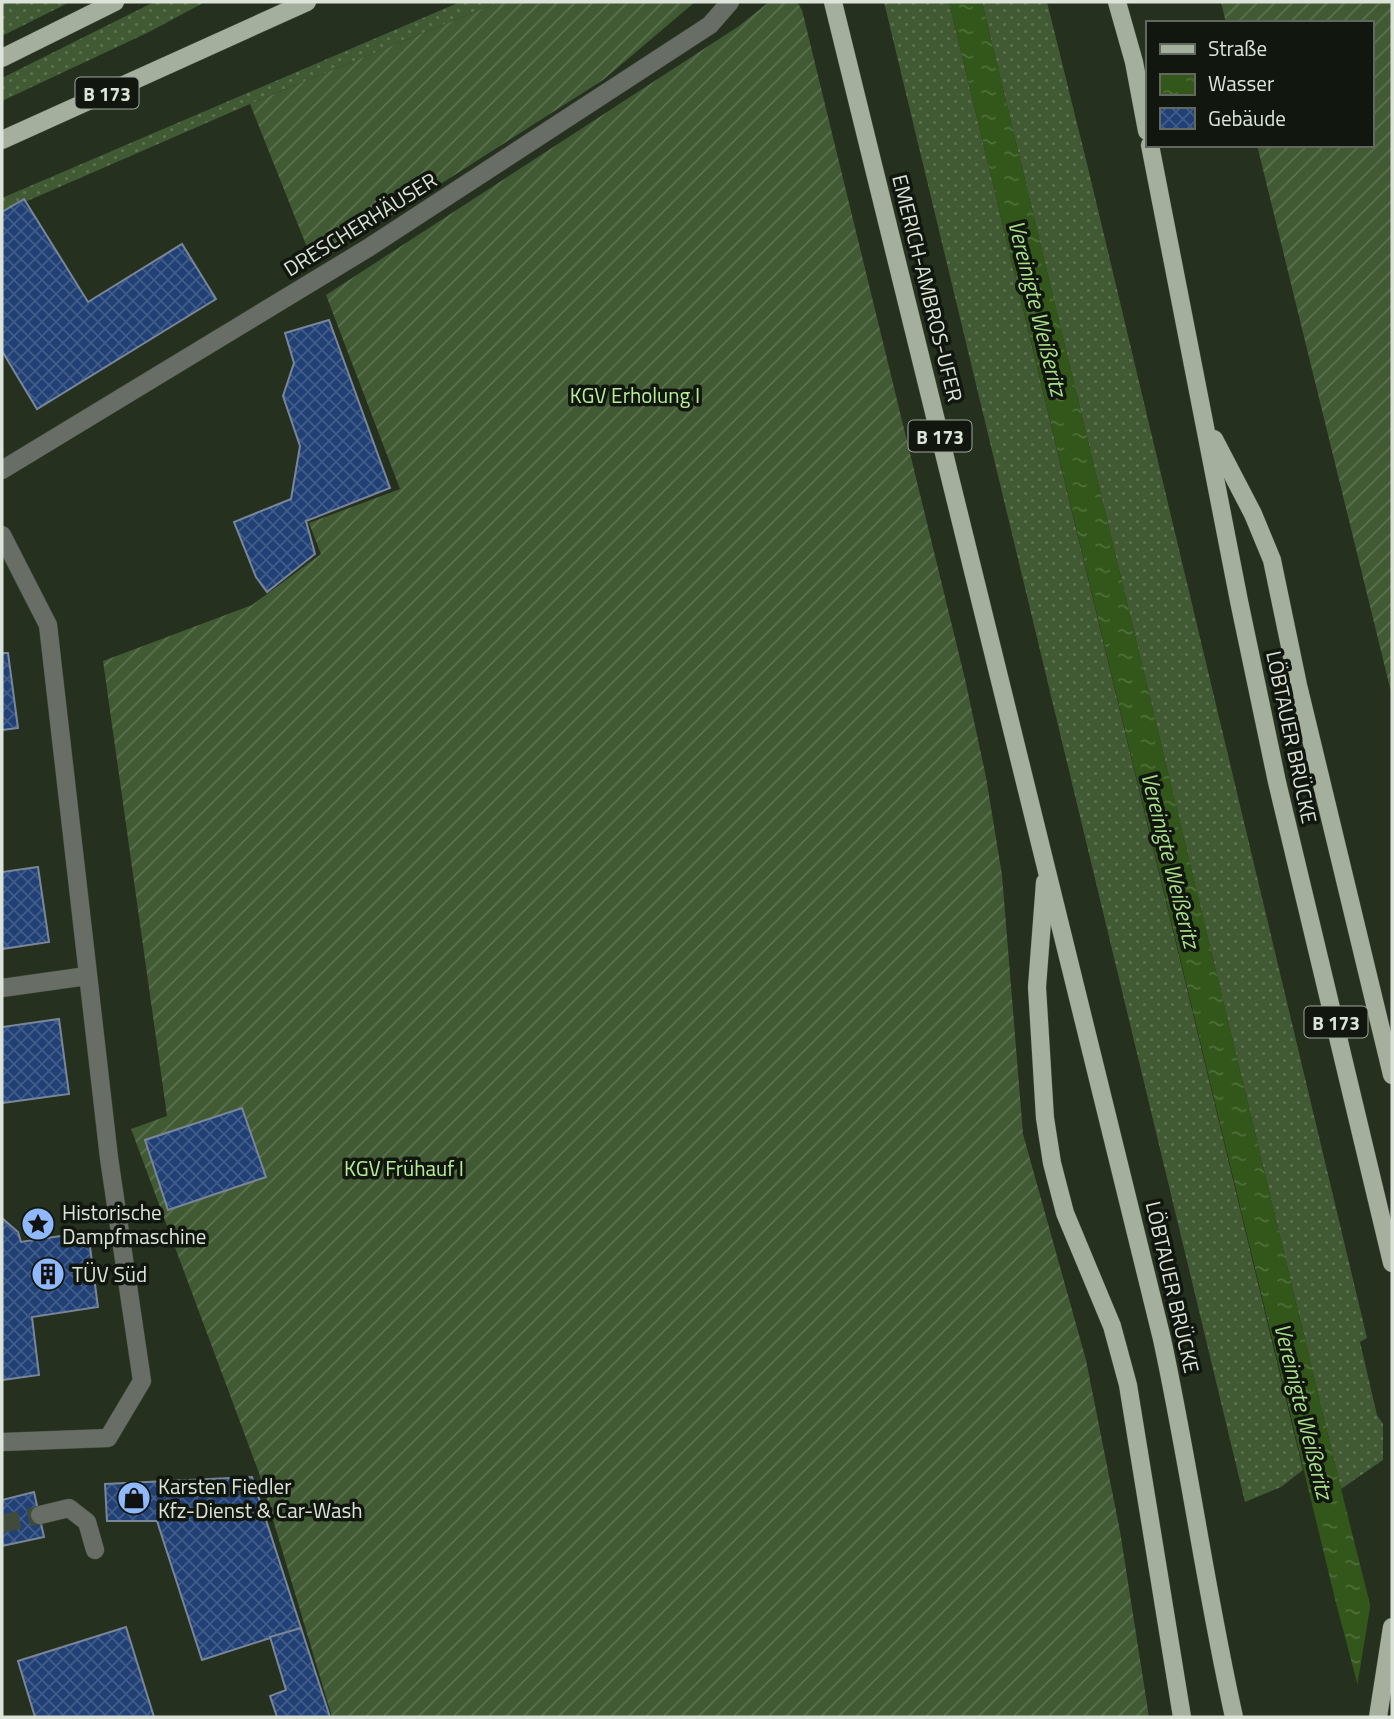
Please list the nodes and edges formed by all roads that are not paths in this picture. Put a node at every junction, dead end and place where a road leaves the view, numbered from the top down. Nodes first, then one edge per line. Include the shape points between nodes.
1 (115, 2) edge
2 (307, 2) edge
3 (730, 2) edge
4 (833, 2) edge
5 (1117, 2) edge
6 (2, 58) edge
7 (1146, 126) edge
8 (2, 140) edge
9 (1150, 147) edge
10 (1205, 424) junction
11 (2, 470) edge
12 (2, 535) edge
13 (1046, 872) junction
14 (87, 976) junction
15 (2, 988) edge
16 (1392, 1075) edge
17 (1392, 1263) edge
18 (2, 1442) edge
19 (40, 1515) tunnel mouth
20 (95, 1550) dead end
21 (1392, 1627) edge
22 (1182, 1717) edge
23 (1234, 1717) edge
24 (1378, 1717) edge

1 - 6 main road
2 - 8 main road, B 173
3 - 11 street, DRESCHERHÄUSER via 710,25 368,248
4 - 13 main road, EMERICH-AMBROS-UFER / B 173
5 - 7 main road
9 - 10 main road, B 173
10 - 16 main road via 1238,483 1272,560
10 - 17 main road, LÖBTAUER BRÜCKE / B 173 via 1278,782
12 - 14 street via 48,625
13 - 22 main road via 1038,988 1052,1163 1065,1213 1112,1326 1128,1385
13 - 23 main road, LÖBTAUER BRÜCKE / B 173 via 1162,1339
14 - 15 street
14 - 18 street via 142,1381 108,1438
19 - 20 street via 69,1508 88,1522
21 - 24 main road

